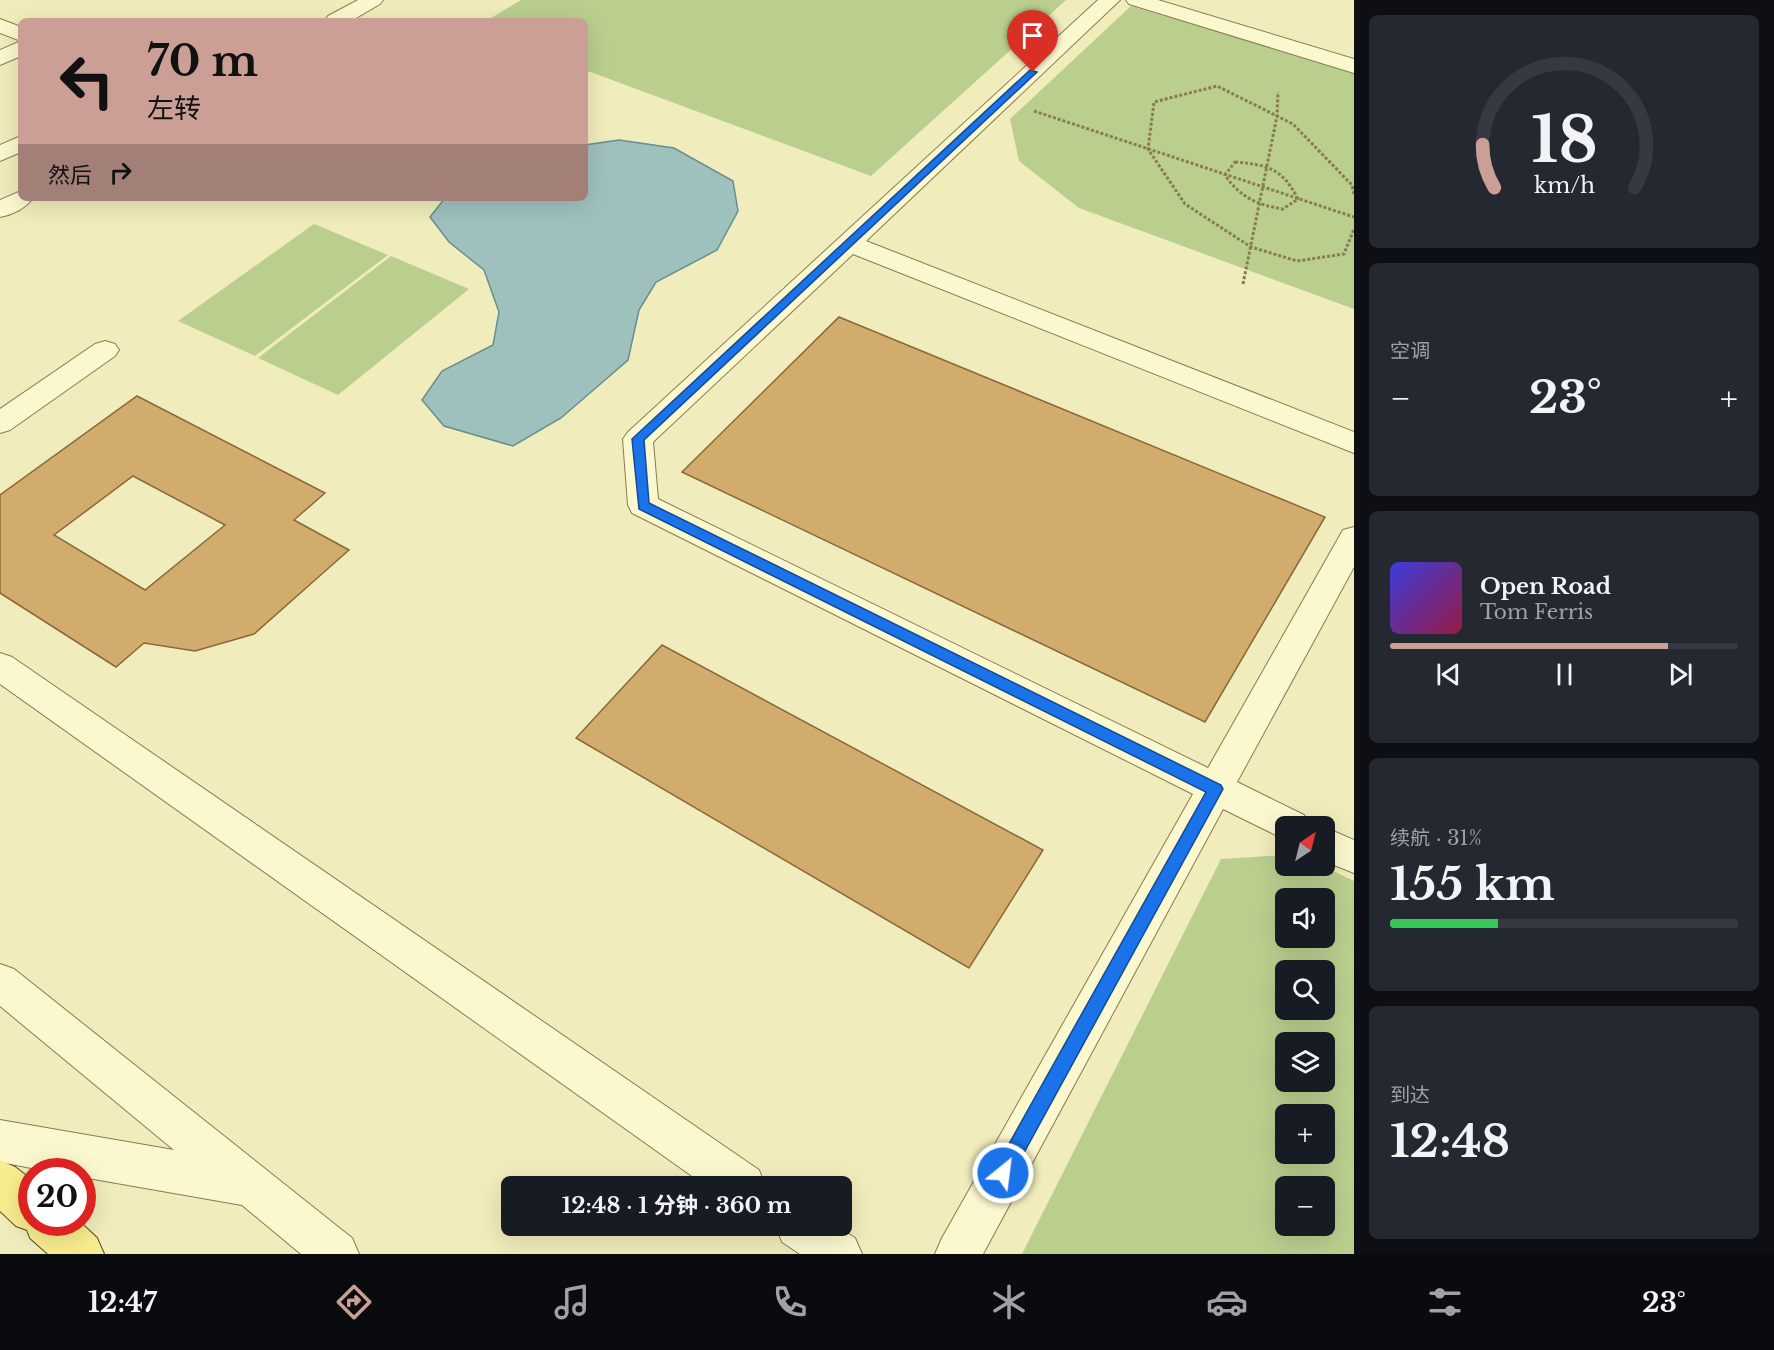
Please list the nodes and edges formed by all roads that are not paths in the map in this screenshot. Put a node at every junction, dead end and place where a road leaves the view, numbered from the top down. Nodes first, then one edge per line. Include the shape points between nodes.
1 (373, 0) edge
2 (1110, 0) edge
3 (1136, 0) edge
4 (341, 18) edge
5 (0, 26) edge
6 (18, 34) edge
7 (18, 49) edge
8 (0, 58) edge
9 (1354, 66) edge
10 (18, 145) edge
11 (0, 154) edge
12 (18, 200) edge
13 (0, 210) edge
14 (849, 243) junction
15 (105, 350) dead end
16 (0, 423) edge
17 (1354, 443) edge
18 (1354, 538) edge
19 (0, 666) edge
20 (1215, 789) junction
21 (1275, 818) edge
22 (1335, 848) edge
23 (1354, 857) edge
24 (0, 982) edge
25 (0, 1141) edge
26 (729, 1176) edge
27 (0, 1182) edge
28 (252, 1186) junction
29 (18, 1198) edge
30 (61, 1236) edge
31 (813, 1236) edge
32 (81, 1254) edge
33 (336, 1254) edge
34 (839, 1254) edge
35 (958, 1254) edge

1 - 4 street
2 - 14 street
3 - 9 street
5 - 6 street
7 - 8 street
10 - 11 street
12 - 13 street
14 - 17 street
14 - 20 street via 638,439 643,506
15 - 16 street
18 - 20 street
19 - 26 street
20 - 21 street
20 - 35 street
22 - 23 street
24 - 28 street
25 - 28 street
27 - 29 main road
28 - 33 street
30 - 32 main road
31 - 34 street

